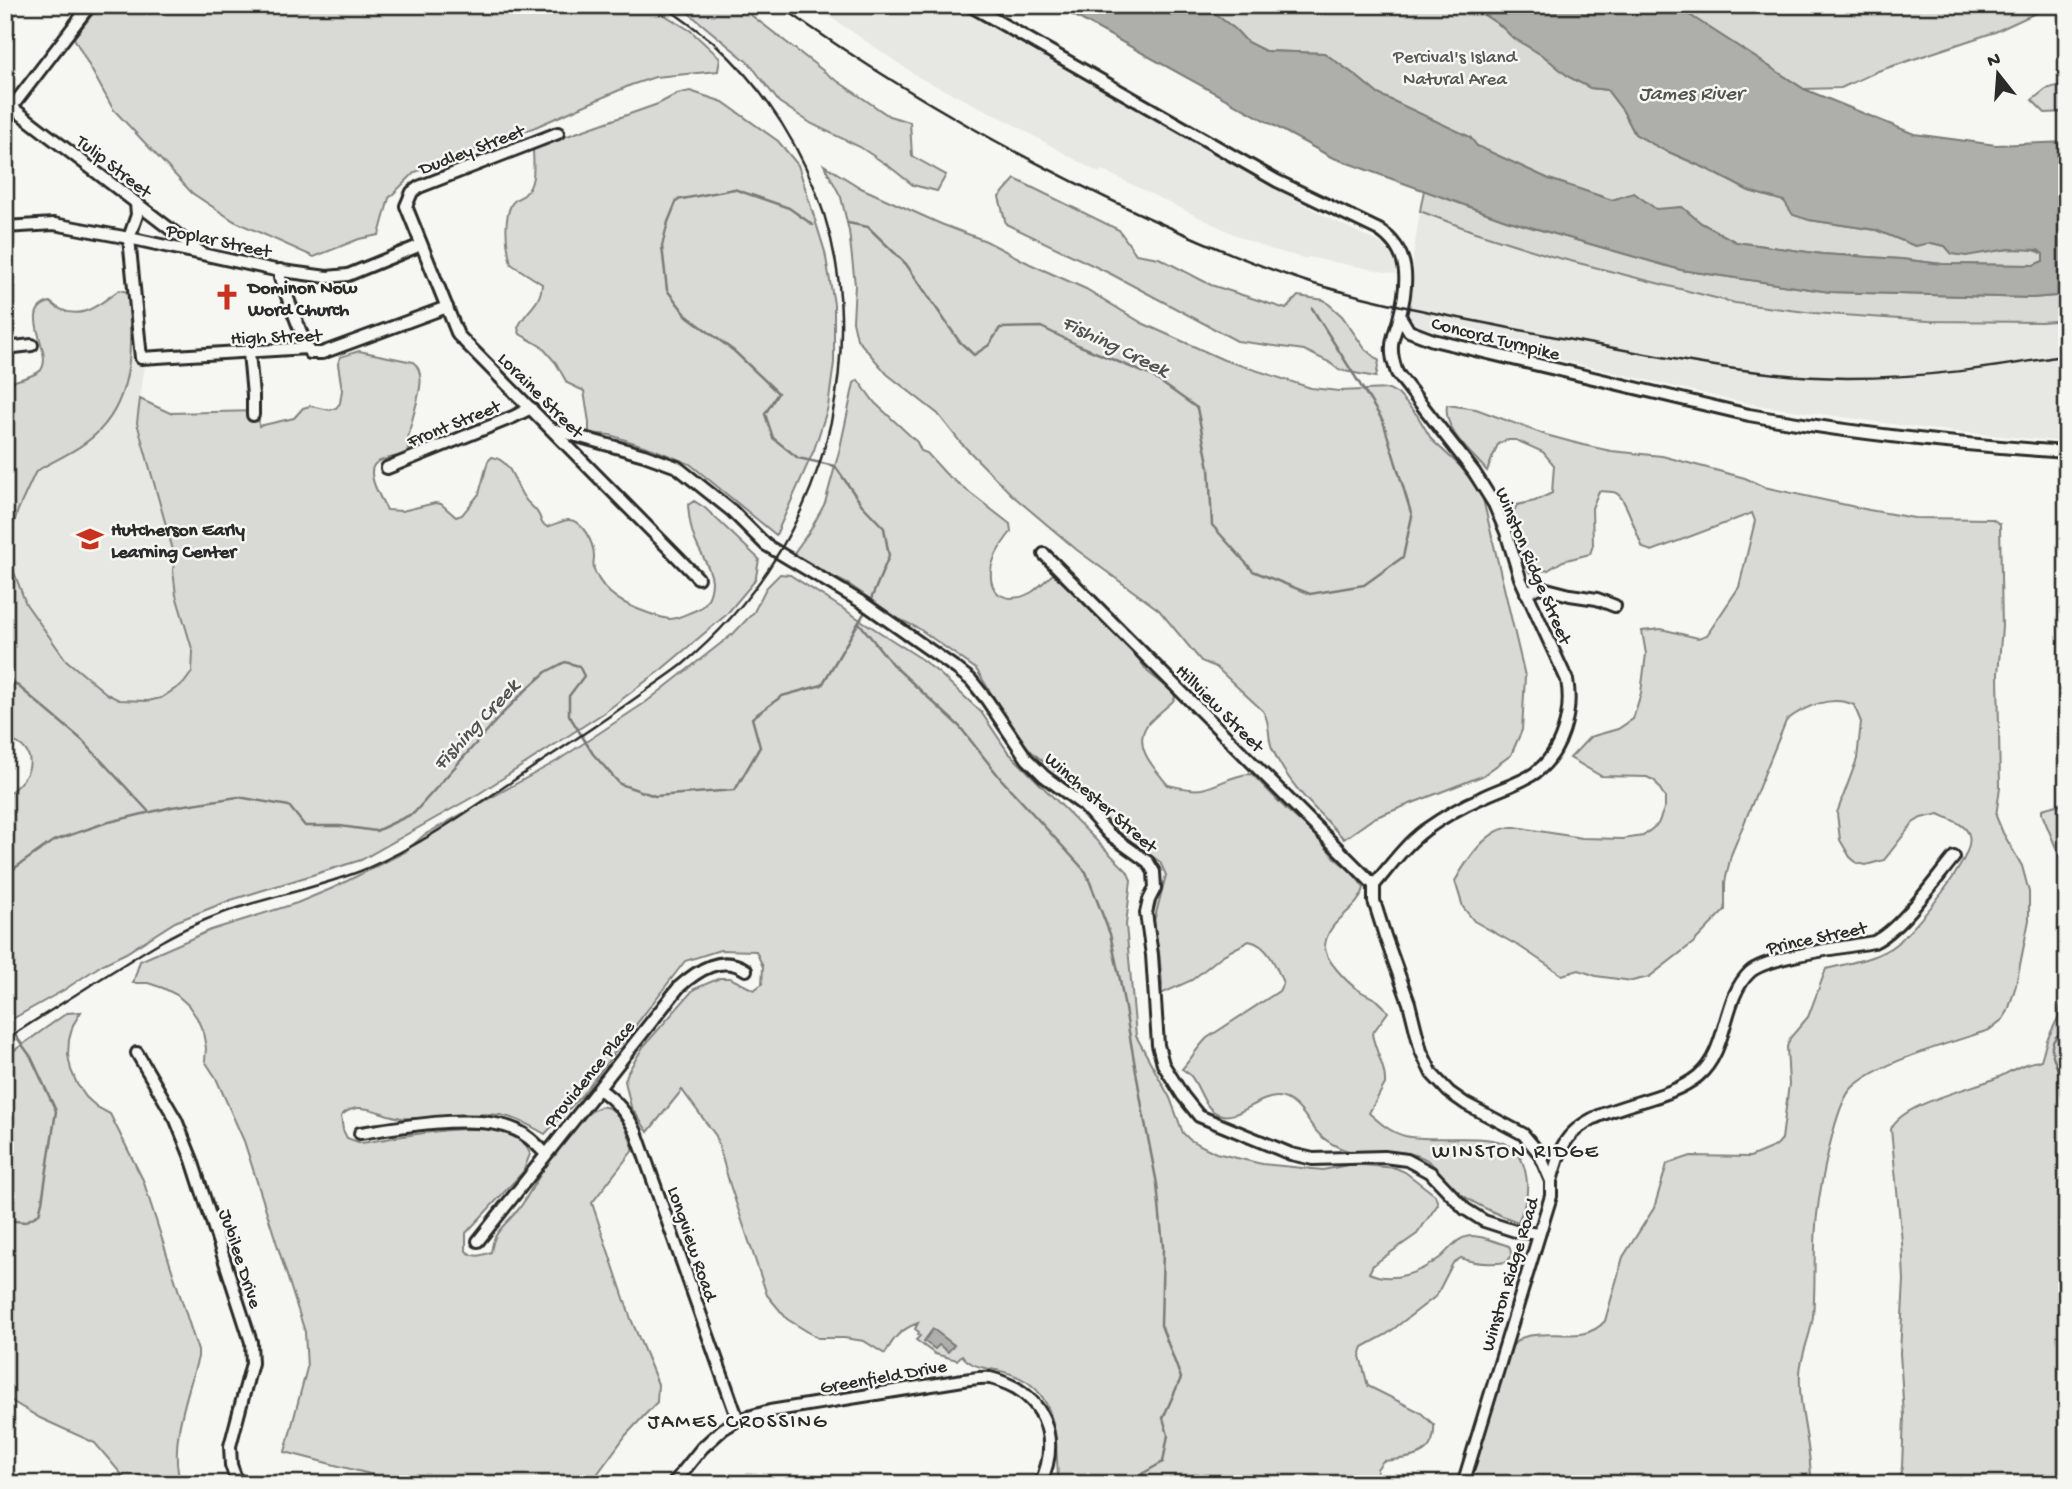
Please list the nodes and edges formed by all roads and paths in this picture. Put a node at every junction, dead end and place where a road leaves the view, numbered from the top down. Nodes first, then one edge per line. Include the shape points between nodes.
1 (90, 5) edge
2 (968, 5) edge
3 (7, 109) edge
4 (558, 133) dead end
5 (136, 203) junction
6 (406, 206) joint
7 (5, 227) edge
8 (130, 238) junction
9 (421, 245) junction
10 (203, 255) junction
11 (280, 270) junction
12 (447, 307) junction
13 (1400, 316) junction
14 (32, 345) dead end
15 (5, 348) edge
16 (307, 348) junction
17 (248, 353) junction
18 (531, 408) junction
19 (253, 415) dead end
20 (552, 429) junction
21 (2067, 452) edge
22 (387, 468) dead end
23 (1044, 554) dead end
24 (698, 578) dead end
25 (1526, 593) junction
26 (1615, 606) dead end
27 (1954, 857) dead end
28 (1374, 885) junction
29 (746, 970) dead end
30 (137, 1053) dead end
31 (599, 1089) junction
32 (360, 1133) dead end
33 (546, 1154) junction
34 (1551, 1181) junction
35 (1539, 1234) junction
36 (478, 1241) dead end
37 (738, 1420) junction
38 (238, 1484) edge
39 (673, 1484) edge
40 (1041, 1484) edge
41 (1463, 1484) edge

1 - 3 street
2 - 13 street via 1277,181 1391,238 1405,267
3 - 5 street, Tulip Street
4 - 6 street, Dudley Street via 419,187
5 - 8 street
5 - 10 street, Tulip Street
6 - 9 street, Loraine Street
7 - 8 street, Poplar Street via 54,224
8 - 10 street, Poplar Street
8 - 17 street, High Street via 141,358
9 - 11 street, Poplar Street via 348,275 327,277
9 - 12 street, Loraine Street
10 - 11 street, Poplar Street
11 - 16 street via 279,278
12 - 16 street, High Street via 322,354 310,353
12 - 18 street, Loraine Street via 458,335
13 - 21 street, Concord Turnpike via 1409,331 1433,340 1726,410 1977,446
13 - 25 street, Winston Ridge Street via 1392,344 1397,373 1494,504
14 - 15 street
16 - 17 street, High Street
17 - 19 street
18 - 20 street, Loraine Street
18 - 22 street, Front Street
20 - 24 street, Loraine Street
20 - 35 street, Winchester Street via 677,467 766,545 867,606 971,680 1027,759 1083,805 1109,834 1148,862 1156,881 1146,913 1158,1045 1163,1064 1199,1116 1312,1159 1407,1160 1430,1172 1465,1209 1484,1221
23 - 28 street, Hillview Street
25 - 26 street via 1539,587
25 - 28 street, Winston Ridge Street via 1567,680 1566,721 1557,746 1534,773 1425,831
27 - 34 street, Prince Street via 1884,937 1787,957 1750,972 1705,1068 1665,1094 1583,1123 1561,1149
28 - 34 street, Winston Ridge Road via 1374,901 1432,1074 1465,1104 1524,1134 1539,1153
29 - 31 street, Providence Place via 732,963 719,964 686,981
30 - 38 street, Jubilee Drive via 176,1120 192,1160 251,1342 252,1363 230,1446
31 - 33 street, Providence Place
31 - 37 street, Longview Road via 625,1111 636,1132
32 - 33 street via 437,1123 494,1124 516,1130
33 - 36 street, Providence Place
34 - 35 street, Winston Ridge Road
35 - 41 street, Winston Ridge Road
37 - 39 street, Greenfield Drive via 702,1448
37 - 40 street, Greenfield Drive via 770,1411 990,1378 1023,1393 1041,1413 1050,1451

